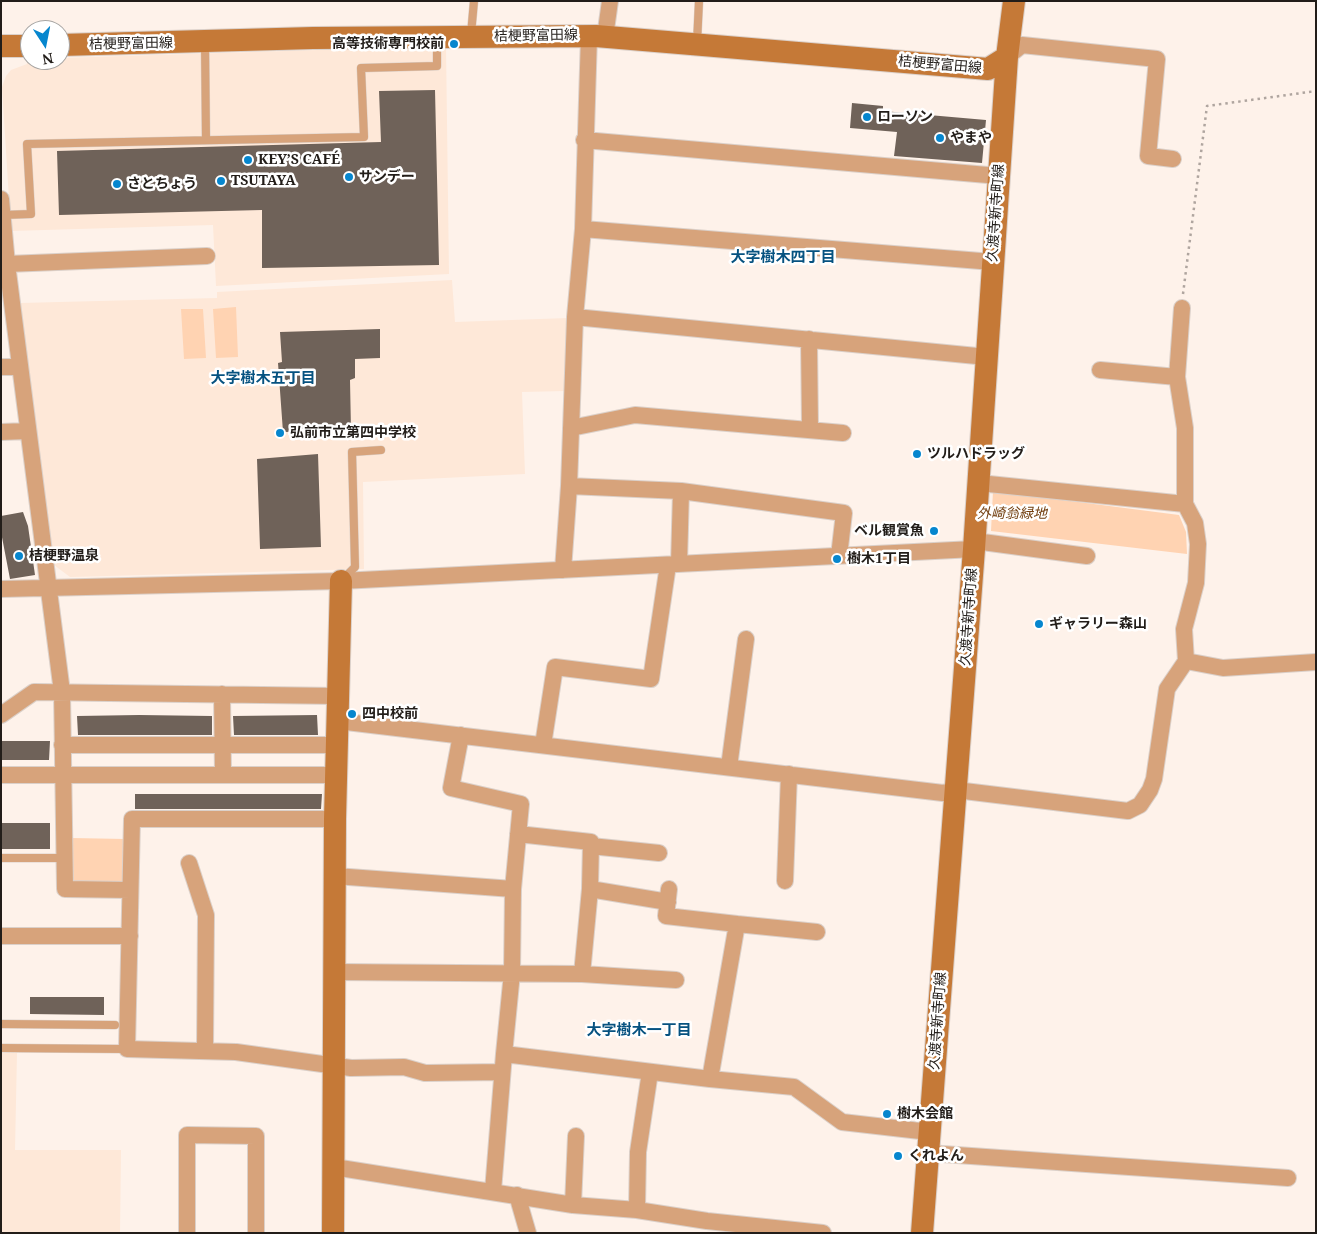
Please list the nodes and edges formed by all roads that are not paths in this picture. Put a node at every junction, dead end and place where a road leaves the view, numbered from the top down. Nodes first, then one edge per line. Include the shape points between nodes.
1 (474, 1) edge
2 (610, 1) edge
3 (699, 1) edge
4 (1014, 1) edge
5 (597, 36) junction
6 (470, 37) junction
7 (437, 38) junction
8 (205, 42) junction
9 (697, 44) junction
10 (70, 45) edge
11 (1, 46) edge
12 (20, 46) edge
13 (1007, 57) junction
14 (206, 140) junction
15 (584, 140) junction
16 (1173, 159) dead end
17 (999, 176) junction
18 (2, 207) edge
19 (583, 230) junction
20 (3, 234) edge
21 (207, 256) dead end
22 (993, 262) junction
23 (7, 264) junction
24 (6, 298) edge
25 (1182, 308) road end
26 (575, 317) junction
27 (809, 339) junction
28 (987, 357) junction
29 (1, 367) edge
30 (20, 367) junction
31 (1100, 370) dead end
32 (1177, 377) junction
33 (571, 428) junction
34 (810, 429) junction
35 (27, 431) junction
36 (1, 432) edge
37 (843, 433) dead end
38 (381, 450) dead end
39 (979, 483) junction
40 (569, 486) junction
41 (681, 491) junction
42 (1185, 504) junction
43 (975, 545) junction
44 (839, 556) junction
45 (1087, 556) dead end
46 (674, 564) junction
47 (563, 570) junction
48 (341, 581) junction
49 (46, 588) junction
50 (1, 589) edge
51 (746, 639) dead end
52 (1186, 661) junction
53 (1316, 662) edge
54 (62, 692) junction
55 (222, 694) junction
56 (338, 696) junction
57 (1, 715) edge
58 (338, 721) junction
59 (461, 736) junction
60 (62, 745) junction
61 (223, 745) junction
62 (337, 745) junction
63 (544, 745) junction
64 (729, 767) junction
65 (790, 774) junction
66 (1, 775) edge
67 (223, 775) junction
68 (336, 775) junction
69 (63, 776) junction
70 (956, 790) junction
71 (335, 819) junction
72 (518, 834) junction
73 (591, 846) junction
74 (659, 853) dead end
75 (1, 858) edge
76 (64, 858) junction
77 (189, 863) dead end
78 (335, 876) junction
79 (785, 881) dead end
80 (513, 888) junction
81 (590, 889) junction
82 (130, 890) junction
83 (737, 924) junction
84 (817, 932) dead end
85 (1, 936) edge
86 (130, 936) junction
87 (334, 972) junction
88 (512, 973) junction
89 (582, 974) junction
90 (676, 980) dead end
91 (1, 1024) edge
92 (115, 1025) dead end
93 (1, 1048) edge
94 (128, 1049) junction
95 (205, 1051) junction
96 (504, 1054) junction
97 (334, 1066) junction
98 (502, 1072) junction
99 (650, 1072) junction
100 (710, 1079) junction
101 (576, 1136) dead end
102 (929, 1143) junction
103 (334, 1167) junction
104 (1288, 1178) dead end
105 (493, 1191) junction
106 (517, 1195) junction
107 (573, 1205) junction
108 (637, 1210) junction
109 (187, 1233) edge
110 (256, 1233) edge
111 (333, 1233) edge
112 (528, 1233) edge
113 (823, 1233) edge
114 (922, 1233) edge

1 - 6 lane
2 - 5 street
3 - 9 lane
4 - 13 main road, 久渡寺新寺町線
5 - 6 main road, 桔梗野富田線
5 - 9 main road, 桔梗野富田線
5 - 15 street
6 - 7 main road, 桔梗野富田線
7 - 8 main road, 桔梗野富田線
7 - 14 lane via 437,66 361,68 364,137
8 - 10 main road, 桔梗野富田線
8 - 14 lane
9 - 13 main road, 桔梗野富田線 via 988,69
11 - 12 main road
13 - 16 street via 1022,45 1157,59 1148,156
13 - 17 main road, 久渡寺新寺町線
14 - 18 lane via 27,144 31,214
15 - 17 street
15 - 19 street
17 - 22 main road, 久渡寺新寺町線
18 - 20 street
19 - 22 street
19 - 26 street
20 - 23 street
21 - 23 street
22 - 28 main road, 久渡寺新寺町線
23 - 24 street
24 - 30 street
25 - 32 street
26 - 27 street
26 - 33 street
27 - 28 street
27 - 34 street
28 - 39 main road, 久渡寺新寺町線
29 - 30 street
30 - 35 street
31 - 32 street
32 - 42 street via 1184,428
33 - 34 street via 635,415
33 - 40 street
34 - 37 street
35 - 36 street
35 - 49 street
38 - 48 lane via 352,452 355,567
39 - 42 street
39 - 43 main road, 久渡寺新寺町線
40 - 41 street
40 - 47 street
41 - 44 street via 844,513
41 - 46 street
42 - 52 street via 1195,523 1198,544 1196,583 1184,629
43 - 44 street
43 - 45 street
43 - 70 main road, 久渡寺新寺町線
44 - 46 street
46 - 47 street
46 - 63 street via 651,679 555,667
47 - 48 street
48 - 49 street
48 - 56 main road
49 - 50 street
49 - 54 street
51 - 64 street
52 - 53 street via 1223,668
52 - 70 street via 1167,689 1154,779 1140,805 1128,811
54 - 55 street
54 - 57 street via 34,692
54 - 60 street
55 - 56 street
55 - 61 street
56 - 58 main road
58 - 59 street
58 - 62 main road
59 - 63 street
59 - 72 street via 451,788 521,804
60 - 61 street
60 - 69 street
61 - 62 street
61 - 67 street
62 - 68 main road
63 - 64 street
64 - 65 street
65 - 70 street via 943,793
65 - 79 street
66 - 69 street
67 - 68 street
67 - 69 street
68 - 71 main road
69 - 76 street
70 - 102 main road, 久渡寺新寺町線
71 - 78 main road
71 - 82 street via 132,819
72 - 73 street via 591,842
72 - 80 street
73 - 74 street
73 - 81 street
75 - 76 lane
76 - 82 street via 65,889
77 - 95 street via 206,916
78 - 80 street
78 - 87 main road
80 - 88 street
81 - 83 street via 668,896 666,916
81 - 89 street
82 - 86 street
83 - 84 street
83 - 100 street
85 - 86 street
86 - 94 street
87 - 88 street
87 - 97 main road
88 - 89 street
88 - 96 street
89 - 90 street
91 - 92 lane
93 - 94 lane
94 - 95 street
95 - 97 street via 236,1052
96 - 98 street
96 - 99 street
97 - 98 street via 404,1067 425,1073
97 - 103 main road
98 - 105 street
99 - 100 street
99 - 108 street via 638,1152
100 - 102 street via 794,1087 842,1122
101 - 107 street
102 - 104 street
102 - 114 main road, 久渡寺新寺町線
103 - 105 street
103 - 111 main road
105 - 106 street
106 - 107 street
106 - 112 street
107 - 108 street
108 - 113 street
109 - 110 street via 187,1135 256,1136

